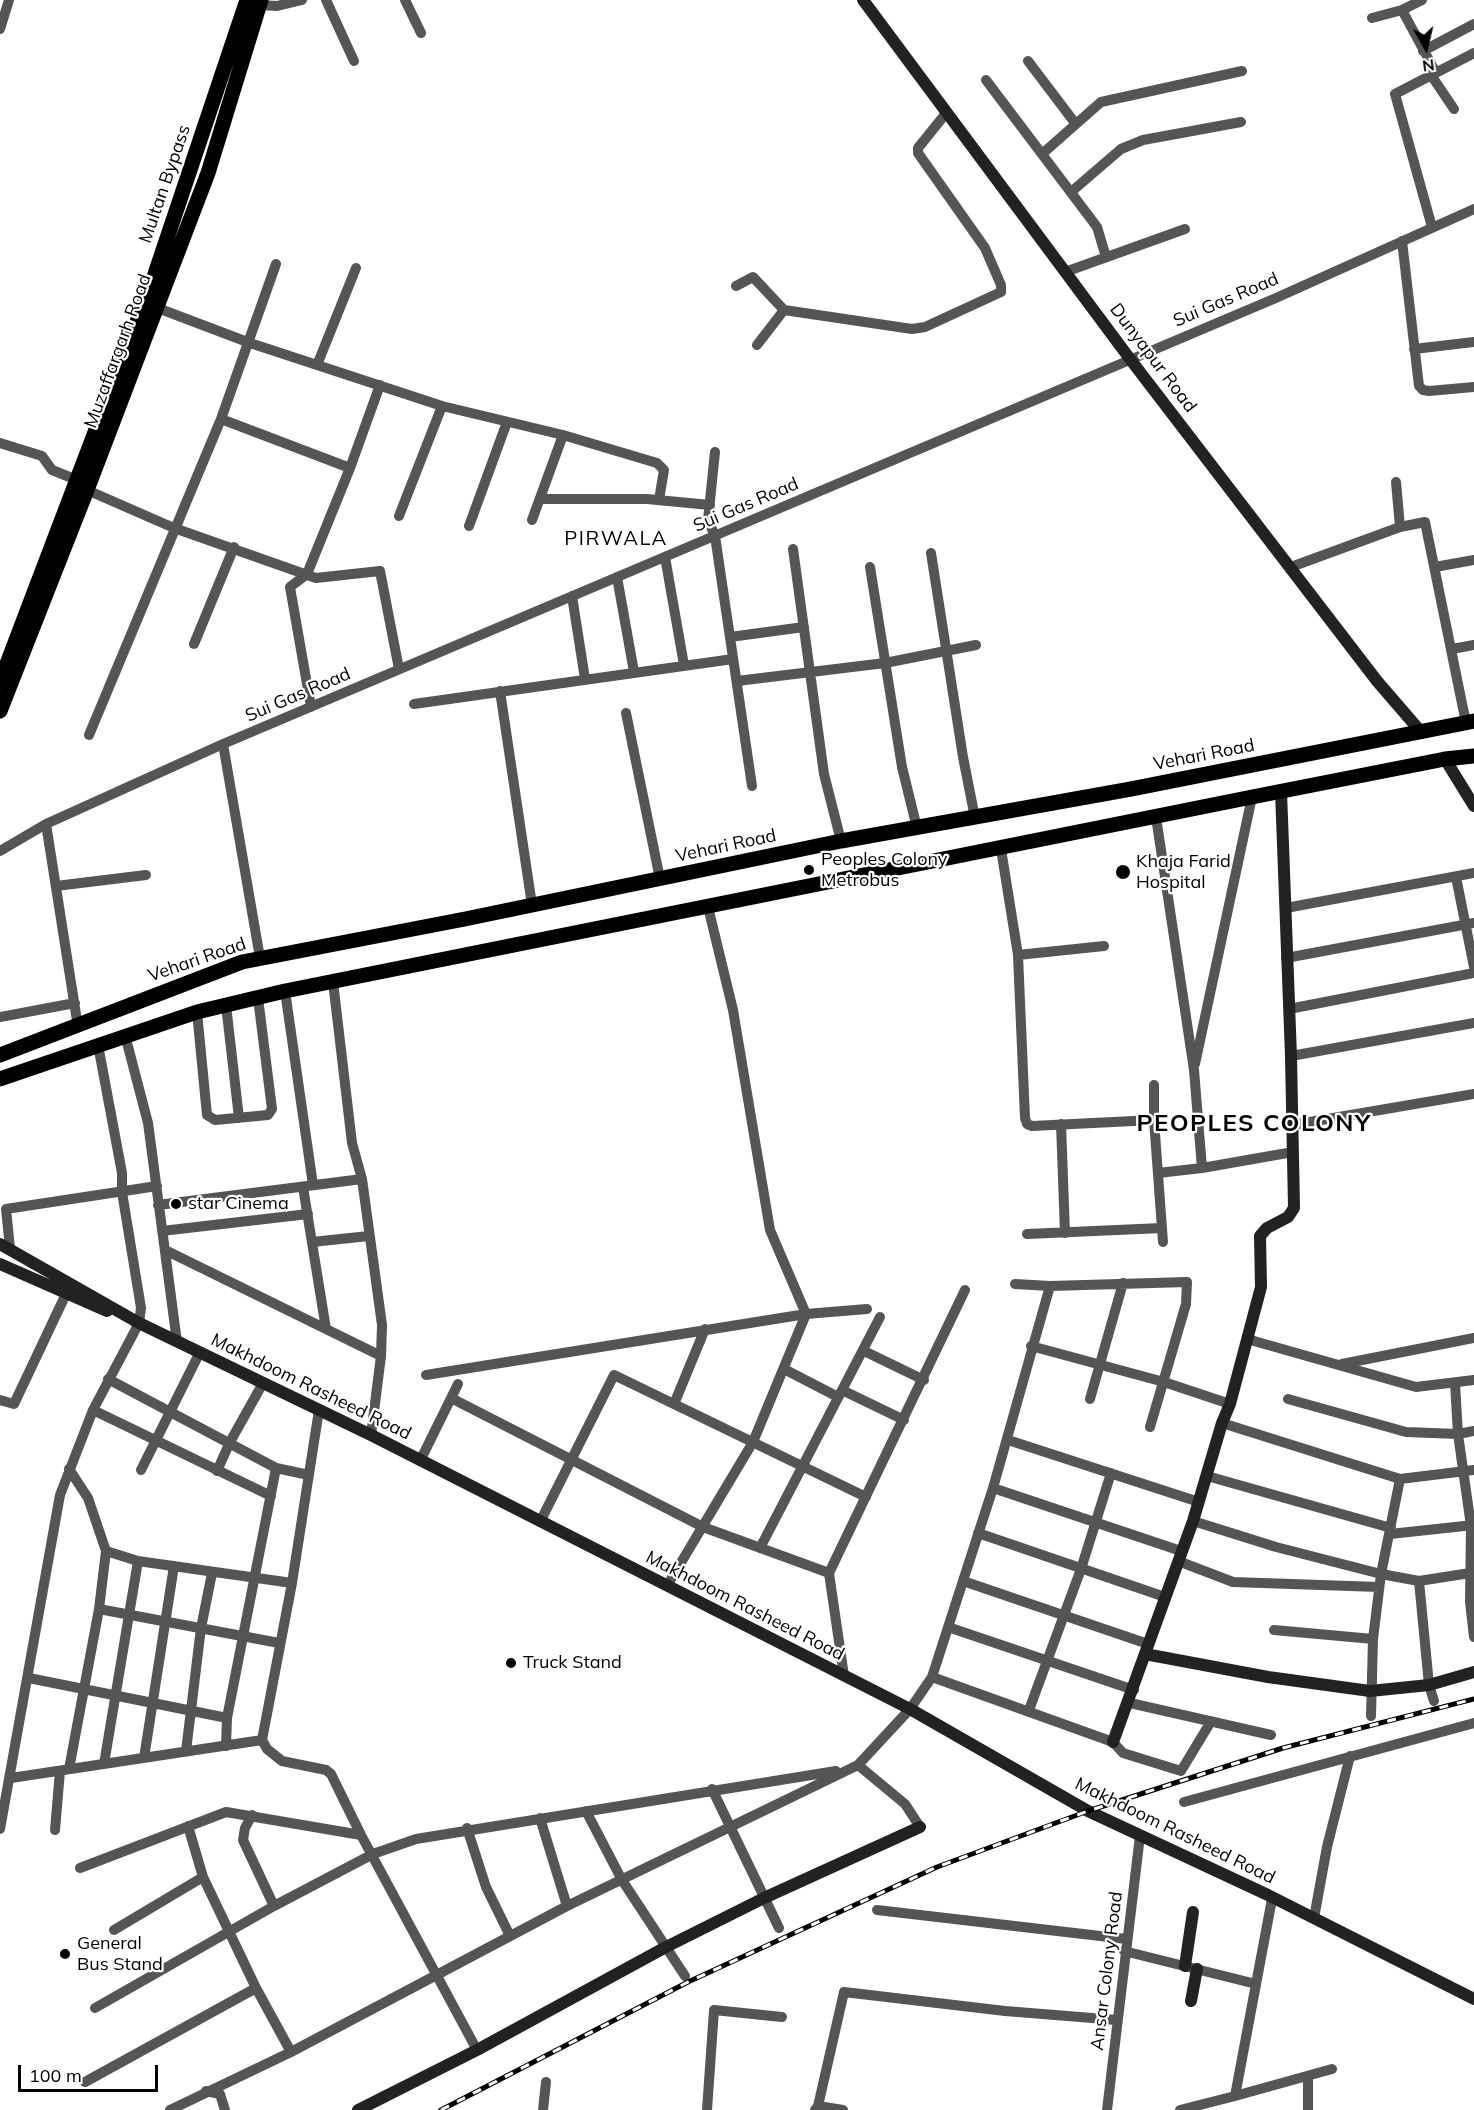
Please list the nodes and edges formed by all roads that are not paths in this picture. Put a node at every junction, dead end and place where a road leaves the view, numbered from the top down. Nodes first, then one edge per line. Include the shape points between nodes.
1 (9, 0) edge
2 (302, 0) edge
3 (326, 0) edge
4 (405, 0) edge
5 (863, 0) edge
6 (1422, 0) edge
7 (256, 2) edge
8 (1402, 10) junction
9 (1372, 18) dead end
10 (1474, 24) edge
11 (0, 29) edge
12 (421, 33) dead end
13 (1423, 51) junction
14 (1474, 53) edge
15 (354, 61) dead end
16 (1028, 61) dead end
17 (1242, 71) dead end
18 (1433, 74) junction
19 (986, 80) dead end
20 (1454, 109) dead end
21 (947, 112) junction
22 (1241, 122) dead end
23 (1075, 123) junction
24 (1042, 154) junction
25 (1071, 192) junction
26 (1474, 209) edge
27 (1432, 227) junction
28 (1185, 229) dead end
29 (1402, 241) junction
30 (1106, 257) junction
31 (276, 264) dead end
32 (356, 268) dead end
33 (1065, 272) junction
34 (736, 286) dead end
35 (155, 307) junction
36 (784, 310) junction
37 (1474, 342) edge
38 (250, 343) junction
39 (757, 345) dead end
40 (1414, 350) junction
41 (1130, 358) junction
42 (317, 365) junction
43 (380, 385) junction
44 (1474, 387) edge
45 (442, 406) junction
46 (221, 419) junction
47 (507, 422) junction
48 (563, 435) junction
49 (0, 443) edge
50 (716, 452) dead end
51 (350, 468) junction
52 (1396, 482) dead end
53 (82, 485) junction
54 (540, 499) junction
55 (659, 500) junction
56 (710, 505) junction
57 (399, 516) dead end
58 (532, 520) dead end
59 (469, 526) dead end
60 (1400, 527) junction
61 (174, 528) junction
62 (715, 536) junction
63 (234, 547) junction
64 (793, 549) dead end
65 (932, 553) dead end
66 (665, 557) junction
67 (1474, 560) edge
68 (870, 567) dead end
69 (1291, 567) junction
70 (1435, 567) junction
71 (307, 574) junction
72 (617, 577) junction
73 (572, 596) junction
74 (804, 627) junction
75 (730, 637) junction
76 (194, 644) dead end
77 (976, 645) dead end
78 (1474, 645) edge
79 (1452, 649) junction
80 (946, 651) junction
81 (734, 658) junction
82 (885, 663) junction
83 (684, 666) junction
84 (399, 669) junction
85 (634, 672) junction
86 (810, 673) junction
87 (585, 679) junction
88 (737, 681) junction
89 (0, 682) edge
90 (500, 691) junction
91 (414, 704) dead end
92 (311, 707) junction
93 (0, 711) edge
94 (626, 713) dead end
95 (1470, 722) edge
96 (1421, 732) junction
97 (89, 735) dead end
98 (223, 744) junction
99 (1474, 756) edge
100 (1445, 759) junction
101 (752, 786) dead end
102 (1281, 792) junction
103 (1252, 797) junction
104 (1474, 806) edge
105 (1156, 817) junction
106 (975, 819) junction
107 (46, 824) junction
108 (917, 828) junction
109 (841, 841) junction
110 (1001, 849) junction
111 (0, 851) edge
112 (1474, 873) edge
113 (146, 875) dead end
114 (1455, 877) junction
115 (660, 879) junction
116 (56, 886) junction
117 (532, 905) junction
118 (708, 907) junction
119 (1286, 908) junction
120 (1470, 924) edge
121 (1104, 946) dead end
122 (1018, 956) junction
123 (260, 958) junction
124 (1286, 958) junction
125 (1474, 967) edge
126 (1474, 973) edge
127 (333, 982) junction
128 (285, 991) junction
129 (258, 998) junction
130 (75, 1003) junction
131 (226, 1005) junction
132 (1289, 1009) junction
133 (197, 1012) junction
134 (0, 1017) edge
135 (1474, 1023) edge
136 (78, 1027) junction
137 (125, 1035) junction
138 (98, 1045) junction
139 (0, 1055) edge
140 (1292, 1056) junction
141 (1194, 1070) junction
142 (0, 1079) edge
143 (1154, 1085) dead end
144 (1474, 1094) edge
145 (239, 1118) junction
146 (1154, 1120) junction
147 (1061, 1124) junction
148 (1292, 1125) junction
149 (1293, 1152) junction
150 (1202, 1168) junction
151 (1158, 1173) junction
152 (362, 1179) junction
153 (157, 1186) junction
154 (308, 1186) junction
155 (122, 1192) junction
156 (158, 1205) junction
157 (308, 1214) junction
158 (1162, 1228) junction
159 (162, 1231) junction
160 (1065, 1233) junction
161 (1027, 1234) dead end
162 (369, 1236) junction
163 (312, 1242) junction
164 (1163, 1242) dead end
165 (5, 1246) edge
166 (165, 1250) junction
167 (0, 1264) edge
168 (1123, 1283) junction
169 (1015, 1284) dead end
170 (1050, 1286) junction
171 (965, 1290) dead end
172 (66, 1294) junction
173 (867, 1309) dead end
174 (806, 1314) junction
175 (880, 1317) dead end
176 (139, 1323) junction
177 (326, 1329) junction
178 (705, 1329) junction
179 (1474, 1338) edge
180 (1247, 1339) junction
181 (177, 1342) junction
182 (1031, 1346) junction
183 (864, 1351) junction
184 (200, 1352) junction
185 (381, 1356) junction
186 (1341, 1364) junction
187 (1099, 1365) junction
188 (784, 1369) junction
189 (426, 1375) dead end
190 (108, 1379) junction
191 (924, 1380) junction
192 (1474, 1380) edge
193 (1164, 1382) junction
194 (263, 1383) junction
195 (1455, 1383) junction
196 (458, 1384) dead end
197 (840, 1394) junction
198 (451, 1398) junction
199 (1090, 1399) dead end
200 (1288, 1399) dead end
201 (0, 1400) edge
202 (674, 1404) junction
203 (1230, 1404) junction
204 (93, 1410) junction
205 (170, 1410) junction
206 (319, 1410) junction
207 (904, 1420) junction
208 (1222, 1423) junction
209 (1150, 1427) dead end
210 (1474, 1431) edge
211 (1458, 1434) junction
212 (371, 1435) junction
213 (156, 1440) junction
214 (1008, 1440) junction
215 (230, 1442) junction
216 (753, 1442) junction
217 (573, 1460) junction
218 (420, 1461) junction
219 (801, 1466) junction
220 (276, 1468) junction
221 (69, 1469) junction
222 (141, 1470) dead end
223 (217, 1471) junction
224 (1469, 1471) edge
225 (1111, 1473) junction
226 (309, 1475) junction
227 (1207, 1476) junction
228 (1400, 1479) junction
229 (993, 1488) junction
230 (271, 1496) junction
231 (866, 1497) junction
232 (1199, 1502) junction
233 (1095, 1520) junction
234 (1193, 1521) junction
235 (540, 1522) junction
236 (1472, 1526) edge
237 (703, 1527) junction
238 (1390, 1531) junction
239 (978, 1533) junction
240 (760, 1548) junction
241 (106, 1551) junction
242 (1180, 1556) junction
243 (138, 1562) junction
244 (174, 1566) junction
245 (1081, 1569) junction
246 (212, 1573) junction
247 (829, 1573) junction
248 (1470, 1573) junction
249 (1381, 1574) junction
250 (253, 1577) junction
251 (963, 1581) junction
252 (1419, 1581) junction
253 (292, 1583) junction
254 (667, 1586) junction
255 (1379, 1587) junction
256 (1165, 1596) junction
257 (1472, 1602) edge
258 (99, 1609) junction
259 (127, 1614) junction
260 (1063, 1614) junction
261 (165, 1622) junction
262 (948, 1627) junction
263 (201, 1628) junction
264 (1274, 1630) dead end
265 (242, 1636) junction
266 (1474, 1637) edge
267 (1373, 1639) junction
268 (279, 1643) junction
269 (1147, 1649) junction
270 (1048, 1661) junction
271 (1474, 1672) edge
272 (844, 1676) junction
273 (932, 1677) junction
274 (29, 1678) junction
275 (1429, 1685) junction
276 (85, 1690) junction
277 (1134, 1690) junction
278 (1370, 1691) junction
279 (114, 1696) junction
280 (1434, 1701) dead end
281 (152, 1703) junction
282 (1130, 1703) junction
283 (910, 1709) junction
284 (1029, 1710) junction
285 (189, 1711) junction
286 (1371, 1716) dead end
287 (227, 1718) junction
288 (1210, 1723) junction
289 (1474, 1723) edge
290 (1271, 1735) dead end
291 (262, 1740) junction
292 (1113, 1742) junction
293 (226, 1746) junction
294 (186, 1752) junction
295 (1350, 1756) junction
296 (144, 1758) junction
297 (104, 1764) junction
298 (854, 1767) junction
299 (64, 1770) junction
300 (11, 1778) junction
301 (711, 1790) junction
302 (1184, 1802) dead end
303 (586, 1811) junction
304 (252, 1815) junction
305 (540, 1818) junction
306 (729, 1825) junction
307 (188, 1826) junction
308 (920, 1827) joint
309 (467, 1828) junction
310 (0, 1829) edge
311 (55, 1830) dead end
312 (362, 1835) junction
313 (1140, 1836) junction
314 (373, 1854) junction
315 (80, 1868) dead end
316 (203, 1877) junction
317 (622, 1880) junction
318 (764, 1898) junction
319 (1272, 1899) junction
320 (567, 1905) junction
321 (274, 1906) junction
322 (877, 1910) dead end
323 (1193, 1912) dead end
324 (1314, 1918) junction
325 (779, 1928) dead end
326 (114, 1930) dead end
327 (229, 1932) junction
328 (510, 1936) junction
329 (1126, 1939) junction
330 (666, 1947) junction
331 (1125, 1951) junction
332 (1191, 1967) junction
333 (437, 1975) junction
334 (685, 1976) dead end
335 (1256, 1984) junction
336 (256, 1988) junction
337 (1474, 1999) edge
338 (1191, 2001) dead end
339 (95, 2008) dead end
340 (782, 2017) dead end
341 (1117, 2020) junction
342 (477, 2050) junction
343 (291, 2052) junction
344 (1332, 2069) dead end
345 (1308, 2076) junction
346 (85, 2082) dead end
347 (546, 2082) dead end
348 (206, 2091) junction
349 (1235, 2096) junction
350 (816, 2108) edge
351 (170, 2110) edge
352 (225, 2110) edge
353 (358, 2110) edge
354 (543, 2110) edge
355 (707, 2110) edge
356 (843, 2110) edge
357 (1107, 2110) edge
358 (1180, 2110) edge
359 (1308, 2110) edge

1 - 11 street
2 - 7 street via 277,6
3 - 15 street
4 - 12 street
5 - 21 street, Dunyapur Road
6 - 8 street
7 - 35 main road, Muzaffargarh Road via 208,173
7 - 53 main road, Multan Bypass via 154,276
8 - 9 street
8 - 13 street
10 - 13 street
13 - 18 street
14 - 18 street
16 - 23 street
17 - 23 street via 1101,102
18 - 20 street
18 - 27 street via 1395,94
19 - 24 street
21 - 33 street, Dunyapur Road
21 - 36 street via 918,153 985,248 1001,292 925,327 912,329
22 - 25 street via 1143,140 1121,149
23 - 24 street
24 - 25 street
25 - 30 street via 1097,227
26 - 27 street, Sui Gas Road
27 - 29 street, Sui Gas Road
28 - 30 street
29 - 40 street
29 - 41 street, Sui Gas Road
30 - 33 street
31 - 38 street
32 - 42 street
33 - 41 street, Dunyapur Road
34 - 36 street via 750,277 756,278
35 - 38 street
35 - 53 main road, Muzaffargarh Road
36 - 39 street
37 - 40 street
38 - 42 street
38 - 46 street
40 - 44 street via 1419,386 1423,390
41 - 62 street, Sui Gas Road
41 - 69 street, Dunyapur Road
42 - 43 street
43 - 45 street
43 - 51 street
45 - 47 street
45 - 57 street
46 - 51 street
46 - 61 street
47 - 48 street
47 - 59 street
48 - 54 street
48 - 55 street via 662,466
49 - 53 street via 42,456 52,470
50 - 56 street
51 - 71 street
52 - 60 street
53 - 61 street
53 - 89 main road, Multan Bypass
53 - 93 main road, Muzaffargarh Road
54 - 55 street
54 - 58 street
55 - 56 street
56 - 62 street via 708,520
60 - 69 street
60 - 70 street via 1425,522
61 - 63 street
61 - 97 street
62 - 66 street, Sui Gas Road
62 - 75 street
63 - 71 street
63 - 76 street
64 - 74 street
65 - 80 street
66 - 72 street, Sui Gas Road
66 - 83 street
67 - 70 street
68 - 82 street
69 - 96 street, Dunyapur Road
70 - 79 street
71 - 84 street via 316,578 380,571
71 - 92 street via 290,587 290,594
72 - 73 street, Sui Gas Road
72 - 85 street
73 - 84 street, Sui Gas Road
73 - 87 street
74 - 75 street
74 - 86 street
75 - 81 street
77 - 80 street
78 - 79 street
79 - 95 street
80 - 82 street
80 - 106 street
81 - 83 street
81 - 88 street
82 - 86 street
82 - 108 street via 902,767
83 - 85 street
84 - 92 street, Sui Gas Road
85 - 87 street
86 - 88 street
86 - 109 street via 824,774
87 - 90 street
88 - 101 street
90 - 91 street
90 - 117 street
92 - 98 street, Sui Gas Road
94 - 115 street
95 - 96 main road, Vehari Road
96 - 106 main road, Vehari Road
98 - 107 street, Sui Gas Road
98 - 123 street
99 - 100 main road
100 - 102 main road
100 - 104 street
102 - 103 main road
102 - 119 street
103 - 105 main road
103 - 141 street
105 - 110 main road
105 - 141 street
106 - 108 main road, Vehari Road
107 - 111 street, Sui Gas Road
107 - 116 street
108 - 109 main road, Vehari Road
109 - 115 main road, Vehari Road
110 - 118 main road
110 - 122 street
112 - 114 street
113 - 116 street
114 - 119 street
114 - 120 street
115 - 117 main road, Vehari Road
116 - 130 street
117 - 123 main road, Vehari Road
118 - 127 main road
118 - 174 street via 733,1010 770,1230
119 - 124 street
120 - 124 street
120 - 125 street
121 - 122 street
122 - 147 street via 1025,1118 1032,1126
123 - 136 main road, Vehari Road via 191,980
124 - 132 street
126 - 132 street
127 - 128 main road
127 - 152 street via 352,1143
128 - 129 main road
128 - 154 street
129 - 131 main road
129 - 145 street via 272,1109 268,1115
130 - 134 street
130 - 136 street
131 - 133 main road
131 - 145 street
132 - 140 street
133 - 137 main road
133 - 145 street via 207,1115 215,1120
135 - 140 street
136 - 139 main road, Vehari Road
137 - 138 main road
137 - 153 street via 148,1123
138 - 142 main road
138 - 155 street via 122,1173
140 - 148 street
141 - 150 street
143 - 146 street
144 - 148 street
146 - 147 street
146 - 151 street
147 - 160 street
148 - 149 street
149 - 150 street
149 - 180 street via 1294,1208 1288,1217 1260,1236 1261,1287
150 - 151 street
151 - 158 street
152 - 154 street
152 - 162 street
153 - 155 street
153 - 156 street
154 - 156 street
154 - 157 street
155 - 165 street via 6,1209
155 - 176 street via 141,1308
156 - 159 street
157 - 159 street
157 - 163 street
158 - 160 street
158 - 164 street
159 - 166 street
160 - 161 street
162 - 163 street
162 - 185 street via 382,1325
163 - 177 street
165 - 176 street, Makhdoom Rasheed Road
166 - 177 street
166 - 181 street
167 - 172 street
168 - 170 street
168 - 187 street
168 - 193 street via 1187,1282 1186,1304
169 - 170 street
170 - 182 street
171 - 191 street
172 - 176 street
172 - 201 street via 14,1404
173 - 174 street
174 - 178 street
174 - 188 street
175 - 183 street
176 - 181 street, Makhdoom Rasheed Road
176 - 190 street
177 - 185 street
178 - 189 street
178 - 202 street
179 - 186 street
180 - 186 street
180 - 203 street
181 - 184 street, Makhdoom Rasheed Road
182 - 187 street
182 - 214 street
183 - 191 street
183 - 197 street
184 - 194 street, Makhdoom Rasheed Road
184 - 205 street
185 - 212 street
186 - 195 street via 1416,1387
187 - 193 street
187 - 199 street
188 - 197 street
188 - 216 street
190 - 204 street
190 - 205 street
191 - 207 street
192 - 195 street
193 - 203 street
193 - 209 street
194 - 206 street, Makhdoom Rasheed Road
194 - 215 street
195 - 211 street
196 - 198 street
197 - 207 street
197 - 219 street
198 - 217 street
198 - 218 street
200 - 211 street via 1406,1432
202 - 216 street
202 - 217 street via 614,1375
203 - 208 street
204 - 213 street
204 - 221 street
205 - 213 street
205 - 215 street
206 - 212 street, Makhdoom Rasheed Road
206 - 226 street
207 - 231 street
208 - 227 street
208 - 228 street
210 - 211 street
211 - 224 street
212 - 218 street, Makhdoom Rasheed Road
213 - 222 street
213 - 223 street
214 - 225 street
214 - 229 street
215 - 220 street
215 - 223 street
216 - 219 street
216 - 237 street
217 - 235 street
217 - 237 street
218 - 235 street, Makhdoom Rasheed Road
219 - 231 street
219 - 240 street
220 - 226 street
220 - 230 street
221 - 241 street via 88,1498
221 - 274 street via 60,1495
223 - 230 street
224 - 228 street
224 - 236 street
225 - 232 street
225 - 233 street
226 - 253 street
227 - 232 street
227 - 238 street
228 - 238 street
229 - 233 street
229 - 239 street
230 - 250 street
231 - 247 street
232 - 234 street
233 - 242 street
233 - 245 street
234 - 242 street
234 - 249 street
235 - 254 street, Makhdoom Rasheed Road
236 - 238 street
236 - 248 street
237 - 240 street
237 - 254 street
238 - 249 street
239 - 245 street
239 - 251 street
240 - 247 street
241 - 243 street
241 - 258 street
242 - 255 street via 1233,1582
242 - 256 street
243 - 244 street
243 - 259 street
244 - 246 street
244 - 261 street
245 - 256 street
245 - 260 street
246 - 250 street
246 - 263 street
247 - 272 street
248 - 252 street
248 - 257 street
249 - 252 street
249 - 255 street
250 - 253 street
250 - 265 street
251 - 260 street
251 - 262 street
252 - 275 street
253 - 268 street
254 - 272 street, Makhdoom Rasheed Road
255 - 267 street
256 - 269 street
257 - 266 street
258 - 259 street
258 - 276 street
259 - 261 street
259 - 279 street
260 - 269 street
260 - 270 street
261 - 263 street
261 - 281 street
262 - 270 street
262 - 273 street
263 - 265 street
263 - 285 street
264 - 267 street
265 - 268 street
265 - 287 street
267 - 278 street
268 - 291 street
269 - 277 street
269 - 278 street via 1268,1677
270 - 277 street
270 - 284 street
271 - 275 street
272 - 283 street, Makhdoom Rasheed Road
273 - 283 street
273 - 284 street
274 - 276 street
274 - 300 street
275 - 278 street
275 - 280 street
276 - 279 street
276 - 299 street
277 - 282 street
278 - 286 street
279 - 281 street
279 - 297 street
281 - 285 street
281 - 296 street
282 - 288 street
282 - 292 street
283 - 298 street
283 - 313 street, Makhdoom Rasheed Road via 1088,1811
284 - 292 street
285 - 287 street
285 - 294 street
287 - 293 street
288 - 290 street
288 - 292 street via 1181,1771 1123,1753
289 - 295 street
291 - 293 street
291 - 312 street via 282,1761 331,1774
293 - 294 street
294 - 296 street
295 - 302 street
295 - 324 street
296 - 297 street
297 - 299 street
298 - 301 street
298 - 306 street
298 - 308 street via 905,1804
299 - 300 street
299 - 311 street
300 - 310 street
301 - 303 street
301 - 306 street
303 - 305 street
303 - 317 street
304 - 307 street via 226,1812
304 - 312 street
304 - 321 street via 243,1840
305 - 309 street
305 - 320 street
306 - 317 street
306 - 318 street
307 - 315 street
307 - 316 street
308 - 318 street
309 - 314 street
309 - 328 street via 486,1887
312 - 314 street
313 - 319 street, Makhdoom Rasheed Road
313 - 329 street, Ansar Colony Road
314 - 321 street
314 - 333 street
316 - 326 street
316 - 327 street
317 - 320 street
317 - 330 street
318 - 325 street
318 - 330 street
319 - 324 street, Makhdoom Rasheed Road
319 - 335 street
320 - 328 street
321 - 327 street
322 - 329 street
323 - 332 street
324 - 337 street, Makhdoom Rasheed Road
327 - 336 street
327 - 339 street
328 - 333 street
329 - 331 street, Ansar Colony Road
330 - 334 street
330 - 342 street
331 - 332 street
331 - 341 street, Ansar Colony Road
332 - 335 street
332 - 338 street
333 - 342 street
333 - 343 street
335 - 349 street
336 - 343 street
336 - 346 street
340 - 355 street via 714,2010
341 - 350 street via 844,1992
341 - 357 street, Ansar Colony Road
342 - 353 street
343 - 348 street
344 - 345 street
345 - 349 street
345 - 359 street
347 - 354 street
348 - 351 street
348 - 352 street via 220,2094
349 - 358 street
350 - 356 street

